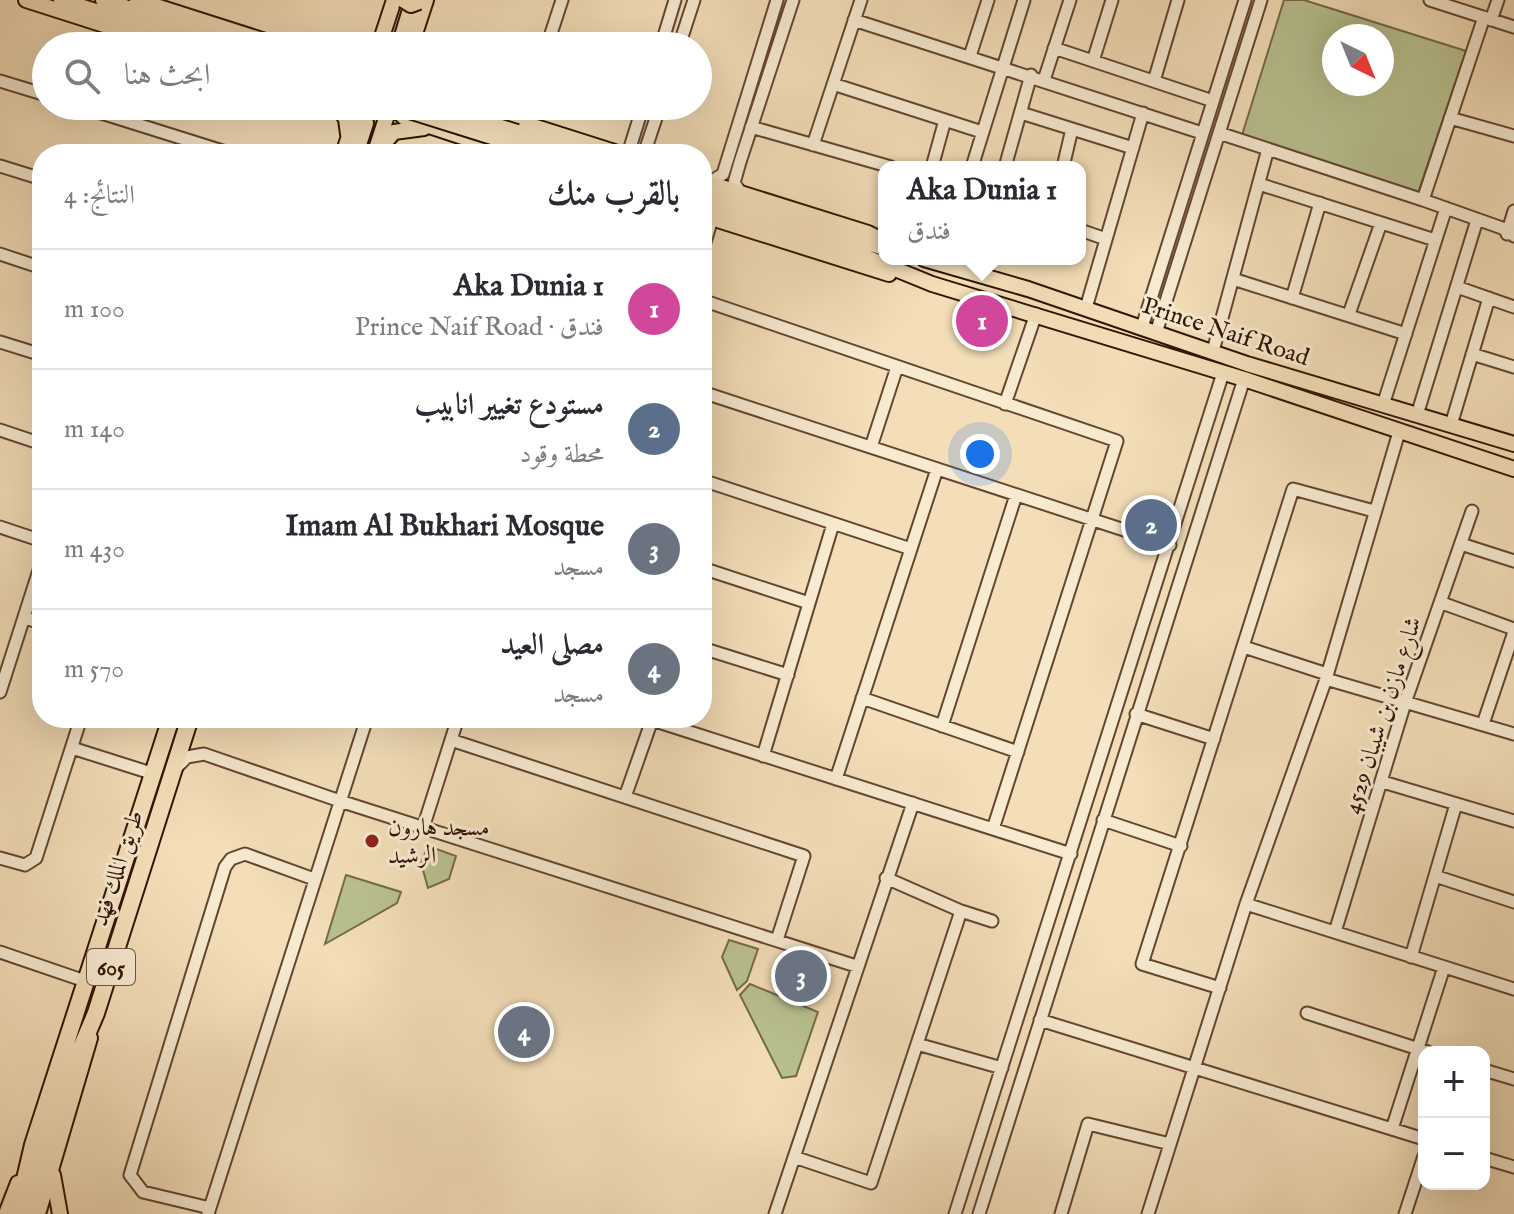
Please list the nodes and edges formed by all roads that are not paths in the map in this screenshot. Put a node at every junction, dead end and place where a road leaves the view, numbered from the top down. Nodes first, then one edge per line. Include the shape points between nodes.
1 (26, 0) edge
2 (61, 0) edge
3 (103, 0) edge
4 (137, 0) edge
5 (394, 0) edge
6 (415, 0) edge
7 (562, 0) edge
8 (675, 0) edge
9 (694, 0) edge
10 (777, 0) edge
11 (793, 0) edge
12 (861, 0) edge
13 (988, 0) edge
14 (1024, 0) edge
15 (1070, 0) edge
16 (1112, 0) edge
17 (1178, 0) edge
18 (1244, 0) edge
19 (1261, 0) edge
20 (1430, 0) edge
21 (1498, 0) edge
22 (1488, 18) junction
23 (854, 20) junction
24 (1514, 27) edge
25 (115, 32) edge
26 (161, 32) edge
27 (202, 32) edge
28 (237, 32) edge
29 (385, 32) edge
30 (390, 32) edge
31 (405, 32) edge
32 (412, 32) edge
33 (552, 32) edge
34 (665, 32) edge
35 (684, 32) edge
36 (1054, 48) junction
37 (970, 56) junction
38 (1093, 61) junction
39 (1002, 66) junction
40 (1221, 74) junction
41 (1031, 75) junction
42 (1237, 78) junction
43 (1044, 80) junction
44 (0, 81) edge
45 (1154, 81) junction
46 (833, 84) junction
47 (32, 91) edge
48 (1213, 101) junction
49 (1021, 113) junction
50 (1143, 113) junction
51 (1450, 118) junction
52 (141, 120) edge
53 (346, 120) edge
54 (364, 120) tunnel mouth
55 (366, 120) tunnel mouth
56 (367, 120) tunnel mouth
57 (368, 120) tunnel mouth
58 (410, 120) edge
59 (447, 120) edge
60 (470, 120) edge
61 (478, 120) edge
62 (498, 120) edge
63 (639, 120) edge
64 (642, 120) edge
65 (655, 120) edge
66 (945, 120) junction
67 (654, 124) junction
68 (751, 127) junction
69 (432, 128) junction
70 (1072, 129) junction
71 (982, 132) junction
72 (1202, 133) junction
73 (1219, 133) junction
74 (1514, 136) edge
75 (349, 137) junction
76 (517, 138) edge
77 (481, 143) junction
78 (205, 144) edge
79 (347, 144) edge
80 (358, 144) edge
81 (366, 144) edge
82 (373, 144) edge
83 (384, 144) edge
84 (542, 144) edge
85 (556, 144) edge
86 (631, 144) edge
87 (647, 144) edge
88 (813, 145) junction
89 (1133, 148) junction
90 (1268, 149) junction
91 (934, 161) edge
92 (974, 161) edge
93 (1007, 161) edge
94 (1064, 161) edge
95 (878, 163) edge
96 (0, 166) edge
97 (32, 176) edge
98 (712, 180) edge
99 (1259, 184) junction
100 (712, 187) edge
101 (712, 188) edge
102 (741, 193) junction
103 (1423, 200) junction
104 (1320, 203) junction
105 (712, 207) edge
106 (1446, 208) junction
107 (1514, 211) edge
108 (712, 219) edge
109 (1477, 220) junction
110 (1381, 223) junction
111 (1086, 232) edge
112 (1511, 235) edge
113 (878, 238) edge
114 (1106, 239) junction
115 (1435, 240) junction
116 (878, 246) edge
117 (0, 254) edge
118 (878, 262) edge
119 (32, 265) edge
120 (885, 265) edge
121 (977, 266) edge
122 (1158, 276) junction
123 (1173, 279) junction
124 (1233, 279) junction
125 (932, 284) junction
126 (1457, 287) junction
127 (1292, 298) junction
128 (1489, 298) junction
129 (712, 303) edge
130 (1514, 307) edge
131 (1086, 308) junction
132 (1036, 314) junction
133 (1349, 314) junction
134 (1149, 330) junction
135 (1406, 334) junction
136 (0, 342) edge
137 (1213, 351) junction
138 (32, 352) edge
139 (1472, 354) junction
140 (897, 367) junction
141 (1514, 367) edge
142 (1223, 373) junction
143 (1244, 379) junction
144 (712, 395) edge
145 (1005, 404) junction
146 (1215, 405) junction
147 (1383, 405) junction
148 (1233, 413) junction
149 (1417, 415) junction
150 (1451, 425) junction
151 (0, 430) edge
152 (1399, 432) junction
153 (32, 441) edge
154 (1514, 444) edge
155 (871, 447) junction
156 (937, 469) junction
157 (1514, 469) edge
158 (712, 483) edge
159 (1016, 495) junction
160 (1374, 511) junction
161 (1472, 511) dead end
162 (1092, 520) junction
163 (833, 524) junction
164 (0, 527) edge
165 (32, 538) edge
166 (1461, 544) junction
167 (1170, 545) junction
168 (911, 549) junction
169 (1514, 561) edge
170 (712, 571) edge
171 (32, 592) edge
172 (809, 603) junction
173 (1442, 603) junction
174 (24, 617) junction
175 (32, 620) edge
176 (1514, 630) edge
177 (1244, 647) junction
178 (1512, 647) edge
179 (712, 651) edge
180 (788, 675) junction
181 (1326, 677) junction
182 (0, 689) edge
183 (862, 698) junction
184 (1405, 703) junction
185 (1136, 714) junction
186 (1483, 724) junction
187 (942, 726) junction
188 (78, 728) edge
189 (166, 728) edge
190 (187, 728) edge
191 (364, 728) edge
192 (455, 728) edge
193 (646, 728) edge
194 (677, 728) edge
195 (1514, 734) edge
196 (1214, 739) junction
197 (451, 740) junction
198 (72, 748) junction
199 (1018, 752) junction
200 (763, 756) junction
201 (173, 772) junction
202 (151, 773) junction
203 (836, 779) junction
204 (1383, 782) junction
205 (625, 797) junction
206 (340, 801) junction
207 (913, 803) junction
208 (1456, 804) junction
209 (1103, 820) junction
210 (1514, 821) edge
211 (423, 828) junction
212 (993, 829) junction
213 (1181, 846) junction
214 (1071, 854) junction
215 (0, 858) edge
216 (1435, 876) junction
217 (886, 878) junction
218 (314, 879) junction
219 (1514, 902) edge
220 (1246, 904) junction
221 (961, 911) junction
222 (992, 921) dead end
223 (1335, 932) junction
224 (777, 940) junction
225 (0, 952) edge
226 (1411, 957) junction
227 (856, 966) junction
228 (1444, 967) junction
229 (85, 981) junction
230 (1220, 988) junction
231 (1514, 989) edge
232 (96, 1013) junction
233 (1307, 1013) dead end
234 (1040, 1020) junction
235 (917, 1044) junction
236 (1424, 1046) edge
237 (1418, 1048) edge
238 (1418, 1063) edge
239 (1195, 1067) junction
240 (1002, 1068) junction
241 (1490, 1072) edge
242 (1514, 1079) edge
243 (1392, 1129) junction
244 (1418, 1137) edge
245 (1170, 1144) junction
246 (33, 1145) junction
247 (794, 1157) junction
248 (1490, 1160) edge
249 (53, 1166) junction
250 (1514, 1167) edge
251 (1418, 1174) edge
252 (209, 1211) edge
253 (6, 1214) edge
254 (17, 1214) edge
255 (27, 1214) edge
256 (38, 1214) edge
257 (60, 1214) edge
258 (775, 1214) edge
259 (955, 1214) edge
260 (979, 1214) edge
261 (1061, 1214) edge
262 (1148, 1214) edge
263 (1405, 1214) edge

1 - 25 main road
2 - 26 main road
3 - 27 main road
4 - 28 main road
5 - 29 main road
6 - 30 highway
6 - 31 highway
6 - 32 main road
7 - 33 street
8 - 34 street
9 - 35 street
10 - 98 street via 723,174
11 - 68 street
12 - 23 street
13 - 37 street
14 - 39 street
15 - 36 street
16 - 38 street
17 - 45 street
18 - 40 street
19 - 42 street
20 - 22 street
21 - 22 street
22 - 24 street
22 - 51 street
23 - 37 street
23 - 46 street
36 - 38 street
36 - 43 street
37 - 39 street
38 - 45 street
39 - 41 street
39 - 71 street
40 - 42 street
40 - 48 street
41 - 43 street
41 - 49 street
42 - 73 street
43 - 50 street
44 - 47 street
45 - 48 street
46 - 66 street
46 - 88 street
48 - 72 street
49 - 70 street
49 - 93 street
50 - 72 street
50 - 89 street
51 - 74 street
51 - 103 street
52 - 78 street
53 - 75 main road
54 - 75 main road
55 - 80 highway
56 - 81 highway
57 - 82 main road
58 - 69 main road
59 - 76 main road, bridge
60 - 76 main road, bridge
61 - 77 main road via 474,128
62 - 76 main road
63 - 86 street
64 - 67 street
65 - 67 street
66 - 71 street
66 - 91 street
67 - 87 street
68 - 88 street
68 - 102 street via 734,183
69 - 77 main road
69 - 83 main road via 394,132
70 - 89 street
70 - 94 street
71 - 92 street
72 - 122 street
73 - 90 street
73 - 123 street
75 - 79 main road
76 - 77 main road
76 - 84 main road
76 - 85 main road
88 - 95 street
89 - 114 street
90 - 99 street
90 - 103 street
96 - 97 street
99 - 104 street
99 - 124 street
100 - 102 main road
101 - 116 main road
102 - 113 main road
103 - 106 street
104 - 110 street
104 - 127 street
105 - 118 main road, Prince Naif Road
106 - 109 street
106 - 115 street
107 - 112 street
108 - 125 main road, Prince Naif Road via 860,267
109 - 112 street
109 - 126 street
110 - 115 street
110 - 133 street
111 - 114 street
114 - 131 street
115 - 135 street
117 - 119 street
120 - 125 main road, Prince Naif Road
121 - 131 main road, Prince Naif Road
122 - 123 street
122 - 134 street
123 - 134 street
124 - 127 street
124 - 137 street
125 - 132 main road, Prince Naif Road
126 - 128 street
126 - 149 street
127 - 133 street
128 - 130 street
128 - 139 street
129 - 140 street
131 - 134 main road, Prince Naif Road
132 - 142 main road, Prince Naif Road
132 - 145 street
133 - 135 street
134 - 137 main road, Prince Naif Road
135 - 147 street
136 - 138 street
137 - 147 main road, Prince Naif Road
139 - 141 street
139 - 150 street
140 - 145 street
140 - 155 street
142 - 143 main road, Prince Naif Road
142 - 146 street
143 - 148 street
143 - 152 main road, Prince Naif Road
144 - 155 street
145 - 162 street via 1117,441
146 - 148 street via 1226,404
146 - 167 street
147 - 149 main road, Prince Naif Road
148 - 185 street
149 - 150 main road, Prince Naif Road
150 - 154 main road, Prince Naif Road
151 - 153 street
152 - 157 main road, Prince Naif Road
152 - 160 street
155 - 156 street
156 - 159 street
156 - 168 street
158 - 163 street
159 - 162 street
159 - 187 street
160 - 177 street via 1293,489
160 - 181 street
161 - 166 street, شارع مازن بن شيبان 4529
162 - 167 street
162 - 199 street
163 - 168 street
163 - 172 street
164 - 165 street
166 - 169 street
166 - 173 street, شارع مازن بن شيبان 4529
167 - 214 street
168 - 183 street
170 - 172 street
171 - 174 street
172 - 180 street
173 - 176 street
173 - 184 street, شارع مازن بن شيبان 4529
174 - 175 street
174 - 182 street
176 - 178 street
177 - 181 street
177 - 196 street
178 - 186 street
179 - 180 street
180 - 200 street
181 - 184 street
181 - 220 street
183 - 187 street
183 - 203 street
184 - 186 street
184 - 204 street, شارع مازن بن شيبان 4529
185 - 196 street
185 - 209 street
186 - 195 street
187 - 199 street
188 - 198 street
189 - 202 highway, طريق الملك فهد / 605
190 - 201 highway, طريق الملك فهد / 605
191 - 206 street
192 - 197 street
193 - 205 street
194 - 200 street
196 - 213 street
197 - 205 street
197 - 211 street
198 - 202 street
198 - 215 street via 36,858 25,865
199 - 212 street
200 - 203 street
201 - 206 street via 187,757 204,754
201 - 232 highway, طريق الملك فهد / 605
202 - 229 highway, طريق الملك فهد / 605
203 - 207 street
204 - 208 street
204 - 223 street, شارع مازن بن شيبان 4529
205 - 224 street via 804,856
206 - 211 street
206 - 218 street
207 - 212 street
207 - 217 street
208 - 210 street
208 - 216 street
209 - 213 street
209 - 234 street
211 - 224 street
212 - 214 street
213 - 230 street via 1142,964
214 - 240 street
216 - 219 street
216 - 226 street
217 - 221 street
217 - 227 street
218 - 252 street
218 - 252 street via 245,854 225,867 130,1175 143,1192
220 - 223 street
220 - 230 street
221 - 222 street
221 - 235 street
223 - 226 street
224 - 227 street
225 - 229 street
226 - 228 street
227 - 247 street
228 - 231 street
228 - 236 street
229 - 246 highway, طريق الملك فهد / 605
230 - 239 street
232 - 249 main road
232 - 255 highway, طريق الملك فهد / 605
233 - 237 street
234 - 239 street
234 - 260 street
235 - 240 street
235 - 247 street via 871,1183
238 - 243 street
239 - 243 street
239 - 245 street
240 - 259 street
241 - 242 street
243 - 244 street
245 - 261 street via 1088,1124
245 - 262 street
246 - 253 main road
246 - 254 highway, طريق الملك فهد / 605
247 - 258 street
248 - 250 street
249 - 256 main road
249 - 257 main road
251 - 263 street

